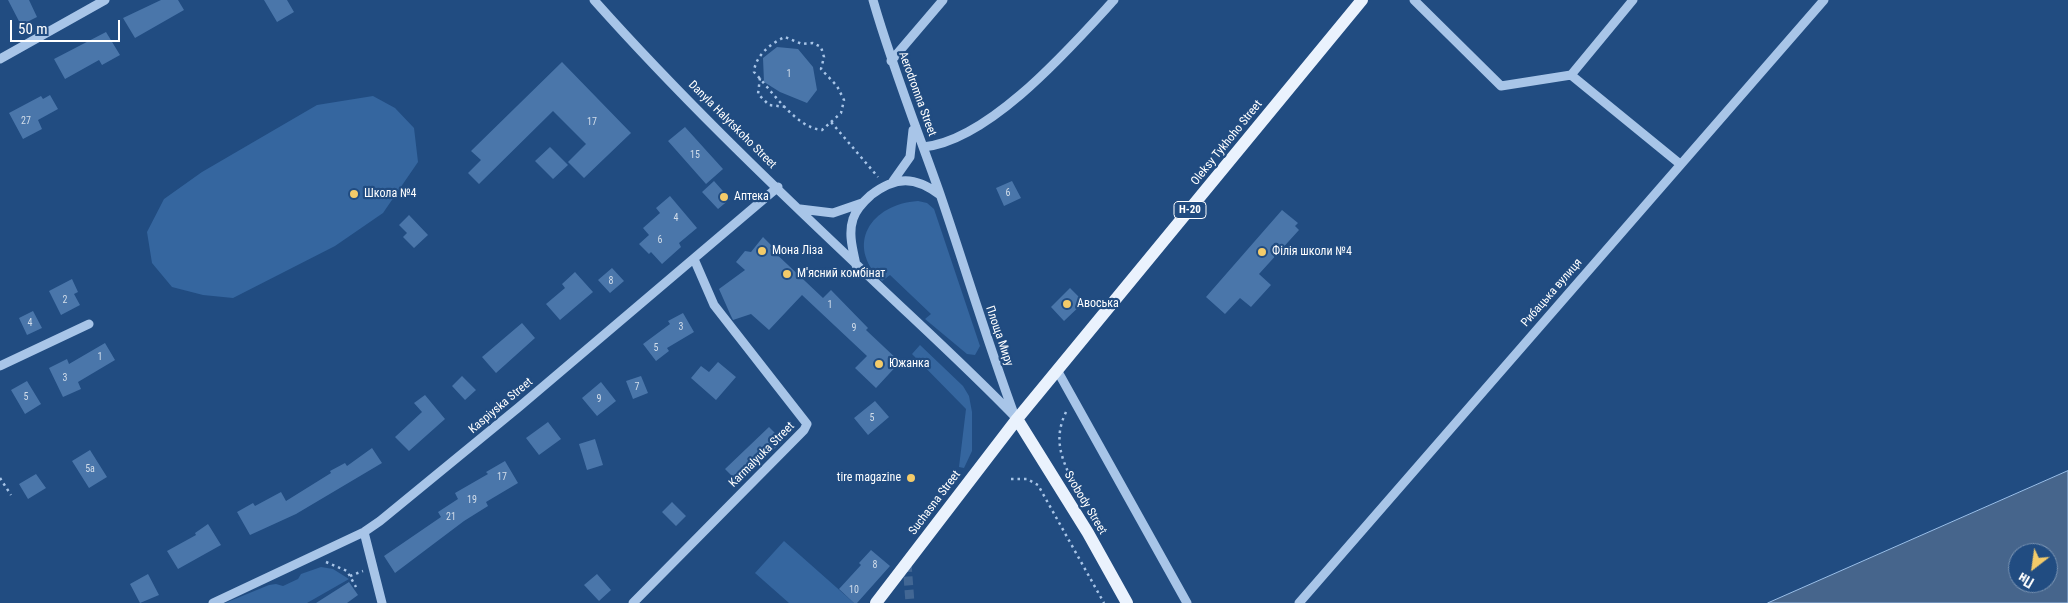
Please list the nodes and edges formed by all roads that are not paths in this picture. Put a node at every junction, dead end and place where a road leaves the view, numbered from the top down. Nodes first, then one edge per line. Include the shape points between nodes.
1 (105, 0) edge
2 (594, 0) edge
3 (873, 0) edge
4 (943, 0) edge
5 (1114, 0) edge
6 (1362, 0) edge
7 (1414, 0) edge
8 (1633, 0) edge
9 (1824, 0) edge
10 (0, 59) edge
11 (891, 61) junction
12 (1570, 75) junction
13 (913, 124) junction
14 (923, 148) junction
15 (1680, 164) junction
16 (889, 183) junction
17 (778, 187) junction
18 (940, 195) junction
19 (862, 202) junction
20 (800, 209) junction
21 (694, 259) junction
22 (856, 265) junction
23 (89, 324) dead end
24 (0, 366) edge
25 (1057, 370) junction
26 (1017, 419) junction
27 (364, 532) junction
28 (213, 603) edge
29 (382, 603) edge
30 (632, 603) edge
31 (876, 603) edge
32 (1127, 603) edge
33 (1188, 603) edge
34 (1300, 603) edge

1 - 10 street
2 - 17 street, Danyla Halytskoho Street via 642,53
3 - 11 street, Aerodromna Street
4 - 11 street
5 - 14 street via 1055,64 987,121 941,146
6 - 25 main road, Oleksy Tykhoho Street / Н-20
7 - 12 street via 1500,86
8 - 12 street
9 - 15 street, Рибацька вулиця
11 - 13 street, Aerodromna Street
12 - 15 street
13 - 14 street, Aerodromna Street
13 - 16 street via 910,157
14 - 18 street, Aerodromna Street
15 - 34 street, Рибацька вулиця
16 - 18 street via 912,181 927,185
16 - 19 street
17 - 20 street, Danyla Halytskoho Street
17 - 21 street, Kaspiyska Street
18 - 26 street, Площа Миру
19 - 20 street via 833,214
19 - 22 street via 853,220 850,238
20 - 22 street, Danyla Halytskoho Street
21 - 27 street, Kaspiyska Street
21 - 30 street, Karmalyuka Street via 714,305 807,424
22 - 26 street
23 - 24 street
25 - 26 main road, Oleksy Tykhoho Street / Н-20
25 - 33 street
26 - 31 main road, Suchasna Street / Н-20
26 - 32 main road, Svobody Street
27 - 28 street, Kaspiyska Street
27 - 29 street

